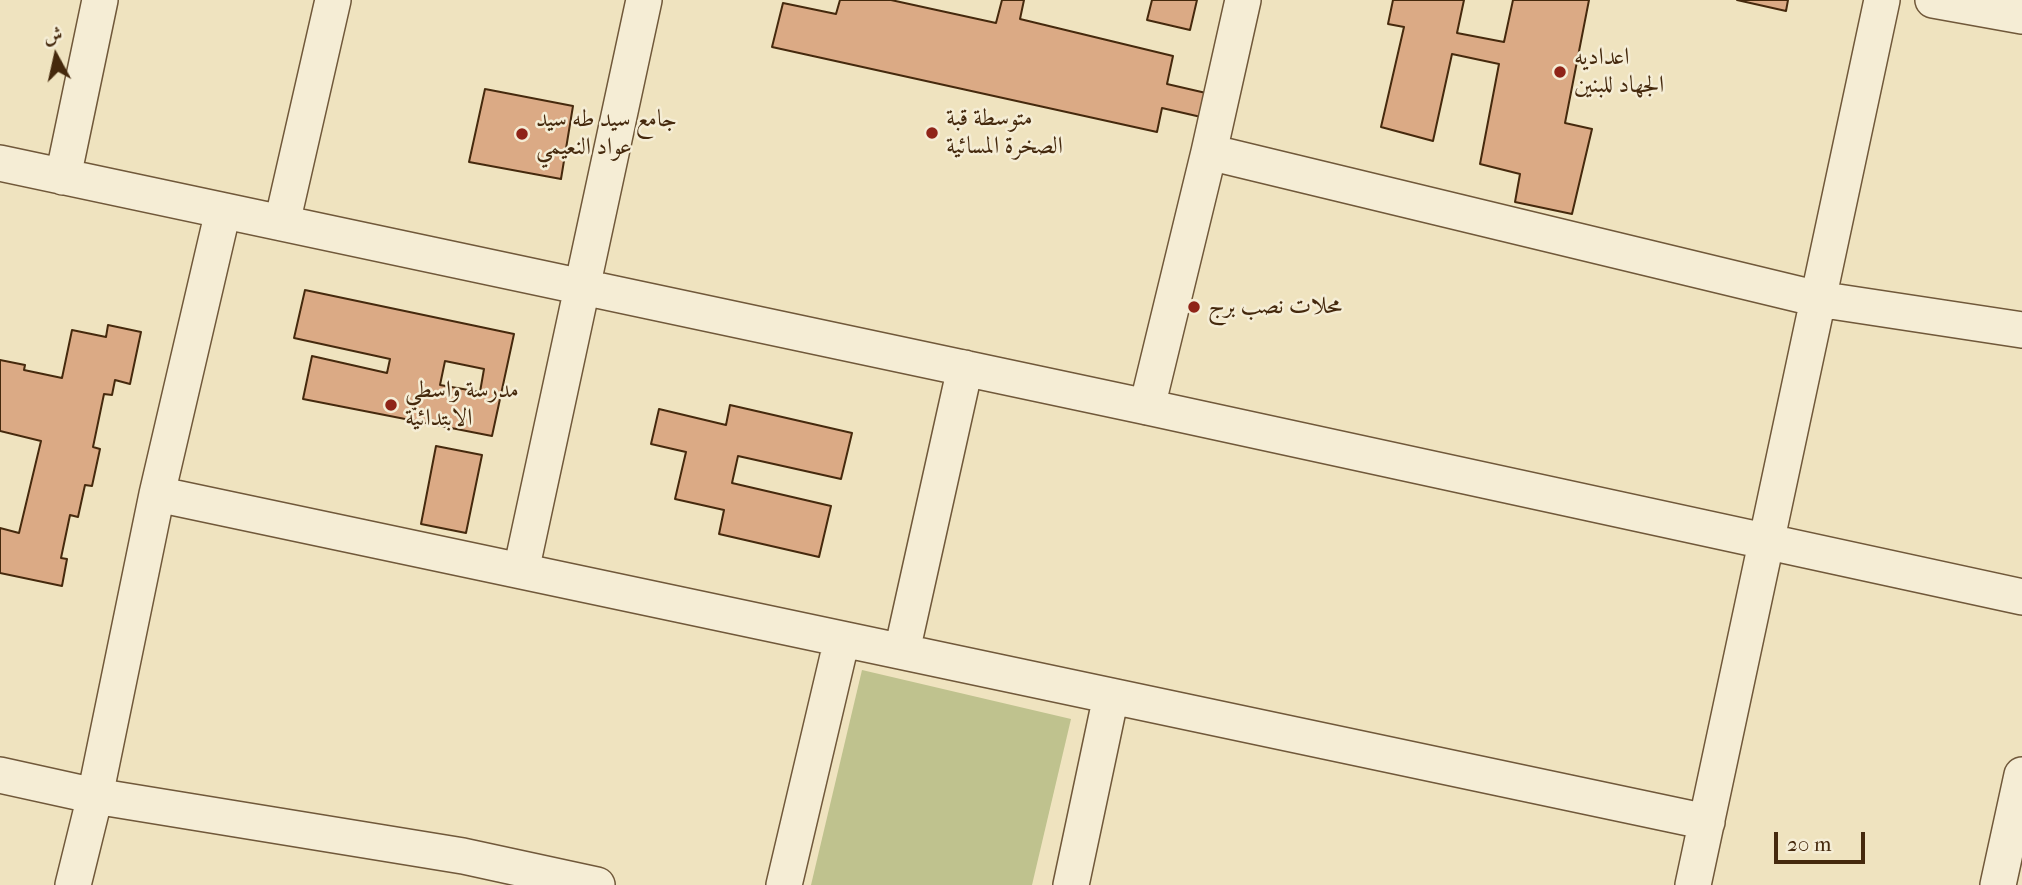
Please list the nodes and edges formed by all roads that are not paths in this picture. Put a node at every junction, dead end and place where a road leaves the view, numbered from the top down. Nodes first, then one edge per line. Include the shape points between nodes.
1 (100, 0) edge
2 (333, 0) edge
3 (643, 0) edge
4 (1243, 0) edge
5 (1882, 0) edge
6 (1933, 0) edge
7 (2022, 16) edge
8 (1209, 152) junction
9 (0, 163) edge
10 (63, 177) junction
11 (223, 211) junction
12 (282, 223) junction
13 (582, 287) junction
14 (1818, 299) junction
15 (2022, 330) edge
16 (965, 368) junction
17 (1147, 407) junction
18 (157, 494) junction
19 (1767, 542) junction
20 (521, 571) junction
21 (2022, 597) edge
22 (842, 639) junction
23 (902, 651) junction
24 (1111, 696) junction
25 (0, 775) edge
26 (2022, 775) edge
27 (95, 796) junction
28 (1707, 822) junction
29 (460, 871) edge
30 (73, 885) edge
31 (597, 885) edge
32 (784, 885) edge
33 (1071, 885) edge
34 (1693, 885) edge
35 (1998, 885) edge

1 - 10 street
2 - 12 street
3 - 13 street
4 - 8 street
5 - 14 street
6 - 7 street
8 - 14 street
8 - 17 street
9 - 10 street
10 - 11 street
11 - 12 street
11 - 18 street
12 - 13 street
13 - 16 street
13 - 20 street
14 - 15 street
14 - 19 street
16 - 17 street
16 - 23 street
17 - 19 street
18 - 20 street
18 - 27 street
19 - 21 street
19 - 28 street
20 - 22 street
22 - 23 street
22 - 32 street
23 - 24 street
24 - 28 street
24 - 33 street
25 - 27 street
26 - 35 street
27 - 29 street
27 - 30 street
28 - 34 street
29 - 31 street

